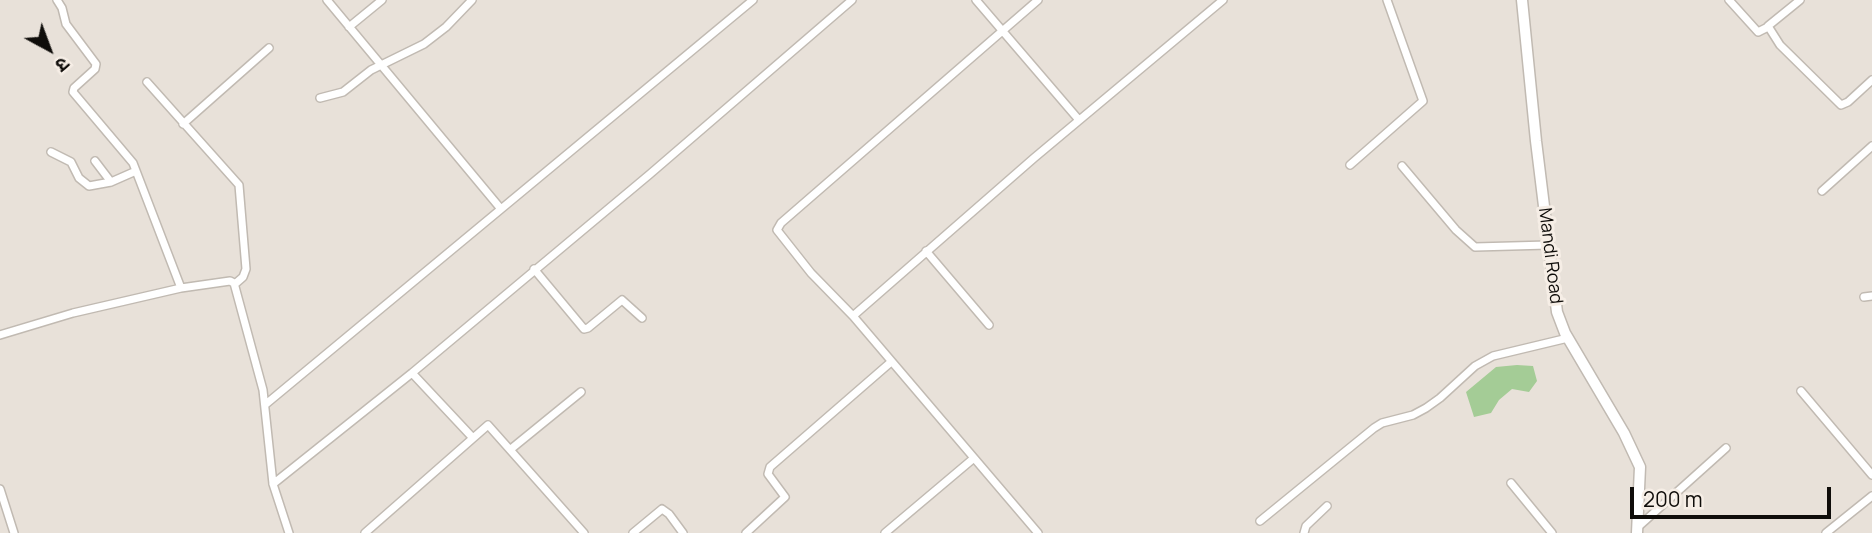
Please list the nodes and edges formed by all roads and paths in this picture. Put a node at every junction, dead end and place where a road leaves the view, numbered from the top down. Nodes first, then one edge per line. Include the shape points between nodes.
1 (57, 0) edge
2 (327, 0) edge
3 (383, 0) edge
4 (472, 0) edge
5 (753, 0) edge
6 (852, 0) edge
7 (976, 0) edge
8 (1038, 0) edge
9 (1223, 0) edge
10 (1387, 0) edge
11 (1522, 0) edge
12 (1729, 0) edge
13 (1800, 0) edge
14 (349, 27) junction
15 (1768, 27) junction
16 (1002, 30) junction
17 (269, 48) dead end
18 (380, 65) junction
19 (1872, 80) edge
20 (147, 82) dead end
21 (320, 98) dead end
22 (1079, 120) junction
23 (183, 124) junction
24 (1872, 146) edge
25 (51, 152) dead end
26 (95, 161) dead end
27 (1350, 165) dead end
28 (1402, 166) dead end
29 (136, 171) junction
30 (111, 182) junction
31 (1822, 191) dead end
32 (501, 209) junction
33 (1548, 245) junction
34 (926, 251) junction
35 (534, 269) junction
36 (235, 284) junction
37 (181, 288) junction
38 (853, 316) junction
39 (642, 318) dead end
40 (989, 325) dead end
41 (0, 335) edge
42 (1568, 338) junction
43 (891, 362) junction
44 (412, 373) junction
45 (1801, 391) dead end
46 (581, 393) dead end
47 (266, 404) junction
48 (472, 437) junction
49 (1726, 448) dead end
50 (511, 449) junction
51 (974, 458) junction
52 (1872, 475) edge
53 (1511, 483) dead end
54 (273, 484) junction
55 (0, 489) edge
56 (1872, 496) edge
57 (1327, 506) dead end
58 (1260, 521) dead end
59 (1635, 532) edge
60 (14, 533) edge
61 (289, 533) edge
62 (365, 533) edge
63 (584, 533) edge
64 (633, 533) edge
65 (683, 533) edge
66 (747, 533) edge
67 (884, 533) edge
68 (1038, 533) edge
69 (1304, 533) edge
70 (1552, 533) edge
71 (1826, 533) edge

1 - 29 street via 66,24 96,64 72,92 130,158
2 - 14 street
3 - 14 street
4 - 18 street via 424,44
5 - 32 street
6 - 35 street
7 - 16 street
8 - 16 street
9 - 22 street
10 - 27 street via 1423,101
11 - 33 street, Mandi Road
12 - 15 street via 1758,32
13 - 15 street
14 - 18 street
15 - 19 street via 1840,105
16 - 22 street
16 - 38 street via 778,227 811,273
17 - 23 street
18 - 21 street via 343,92
18 - 32 street
20 - 23 street
22 - 34 street
23 - 36 street via 239,185 246,269
24 - 31 street
25 - 30 street via 68,160 89,186
26 - 30 street
28 - 33 street via 1475,247
29 - 30 street
29 - 37 street
32 - 47 street
33 - 42 street, Mandi Road via 1557,312
34 - 38 street
34 - 40 street
35 - 39 street via 582,329 622,300
35 - 44 street
36 - 37 street
36 - 47 street
37 - 41 street
38 - 43 street
42 - 58 street via 1493,356 1475,366 1426,408 1374,428
42 - 59 street, Mandi Road via 1640,467
43 - 51 street
43 - 66 street via 770,467 768,474 785,497
44 - 48 street
44 - 54 street
45 - 52 street
46 - 50 street
47 - 54 street
48 - 50 street via 489,425
48 - 62 street
49 - 59 street
50 - 63 street
51 - 67 street
51 - 68 street
53 - 70 street
54 - 61 street
55 - 60 street
56 - 71 street
57 - 69 street
64 - 65 street via 662,509

